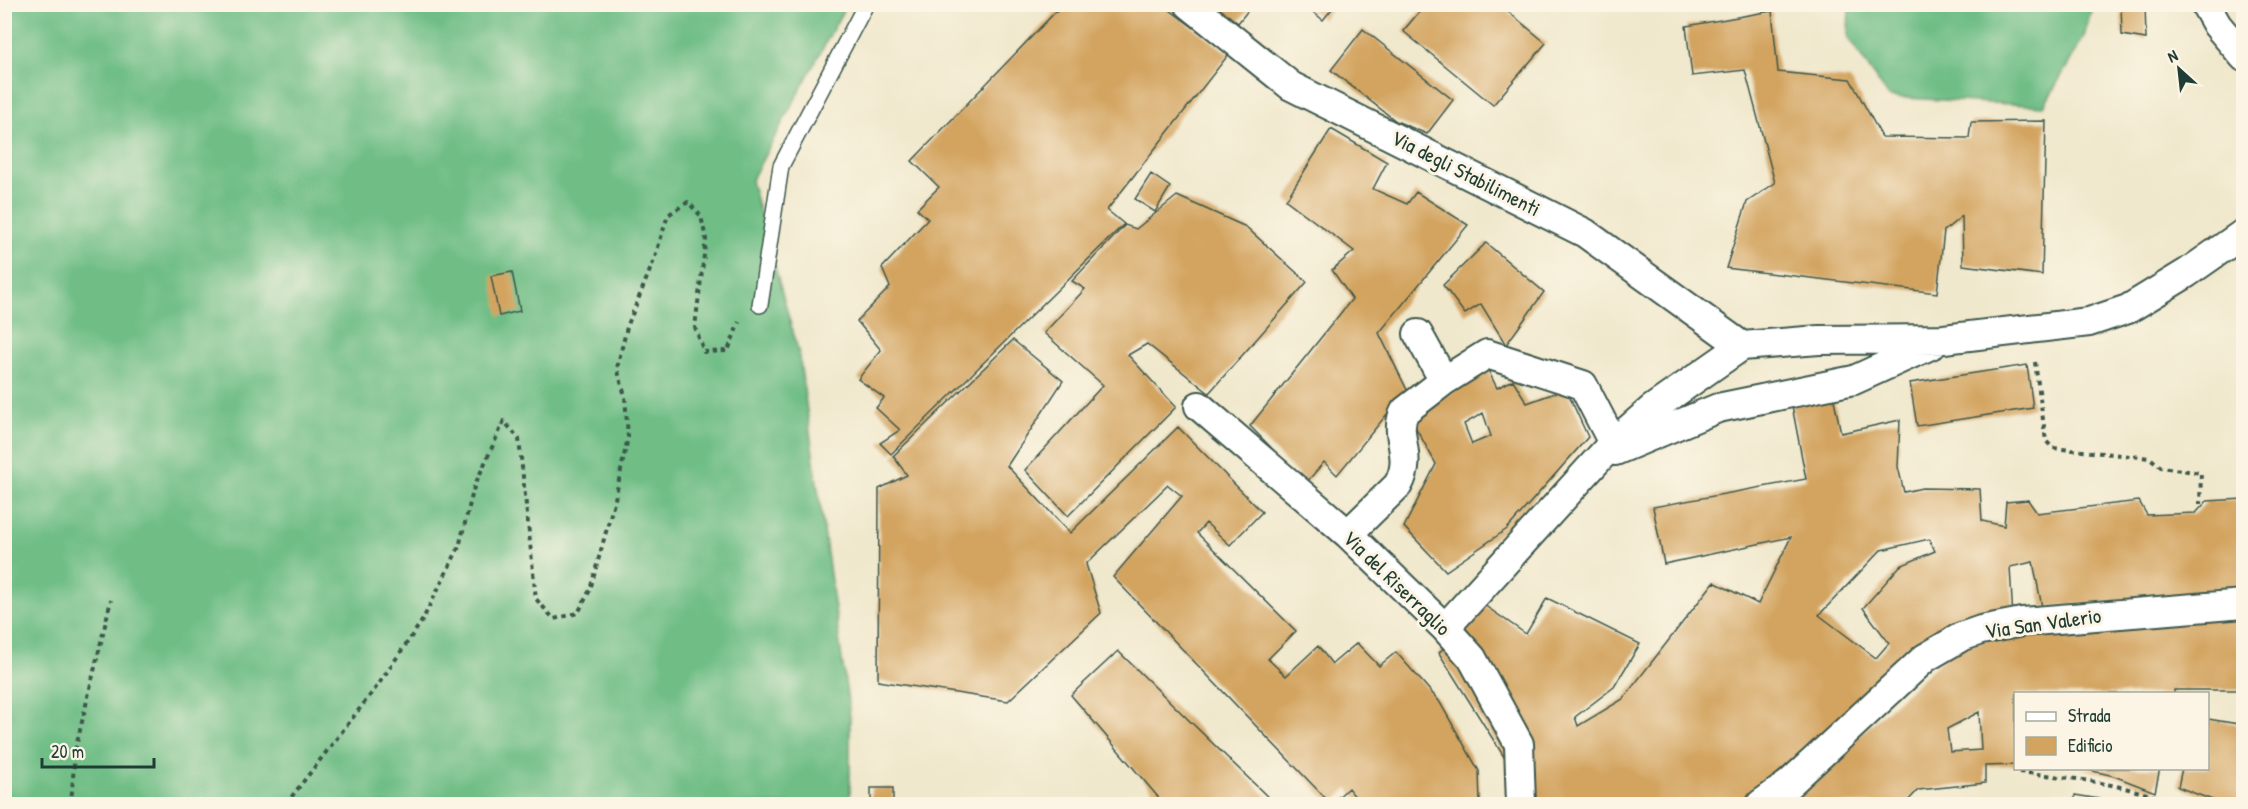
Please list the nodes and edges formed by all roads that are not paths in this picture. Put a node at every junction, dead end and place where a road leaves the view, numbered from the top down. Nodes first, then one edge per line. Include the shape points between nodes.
1 (866, 4) edge
2 (1189, 4) edge
3 (2205, 4) edge
4 (2244, 57) edge
5 (2244, 233) edge
6 (760, 305) dead end
7 (1418, 334) dead end
8 (1944, 339) junction
9 (1742, 346) junction
10 (1444, 381) junction
11 (1199, 406) dead end
12 (1606, 450) junction
13 (1348, 534) junction
14 (2244, 604) edge
15 (1445, 628) junction
16 (1521, 804) edge
17 (1761, 804) edge

1 - 6 lane via 781,166
2 - 9 street, Via degli Stabilimenti via 1291,86 1585,233
3 - 4 street
5 - 8 street via 2156,293 2109,316 2074,325
7 - 10 street
8 - 9 street via 1819,340
8 - 12 street via 1854,380 1718,408
9 - 12 street via 1652,409
10 - 12 street via 1487,354 1583,385
10 - 13 street via 1405,411 1401,422 1406,454 1402,478
11 - 13 street, Via del Riserraglio
12 - 15 street
13 - 15 street, Via del Riserraglio
14 - 17 street, Via San Valerio via 2022,622 1961,637 1925,658 1789,784
15 - 16 street, Via del Riserraglio via 1472,658 1519,744

